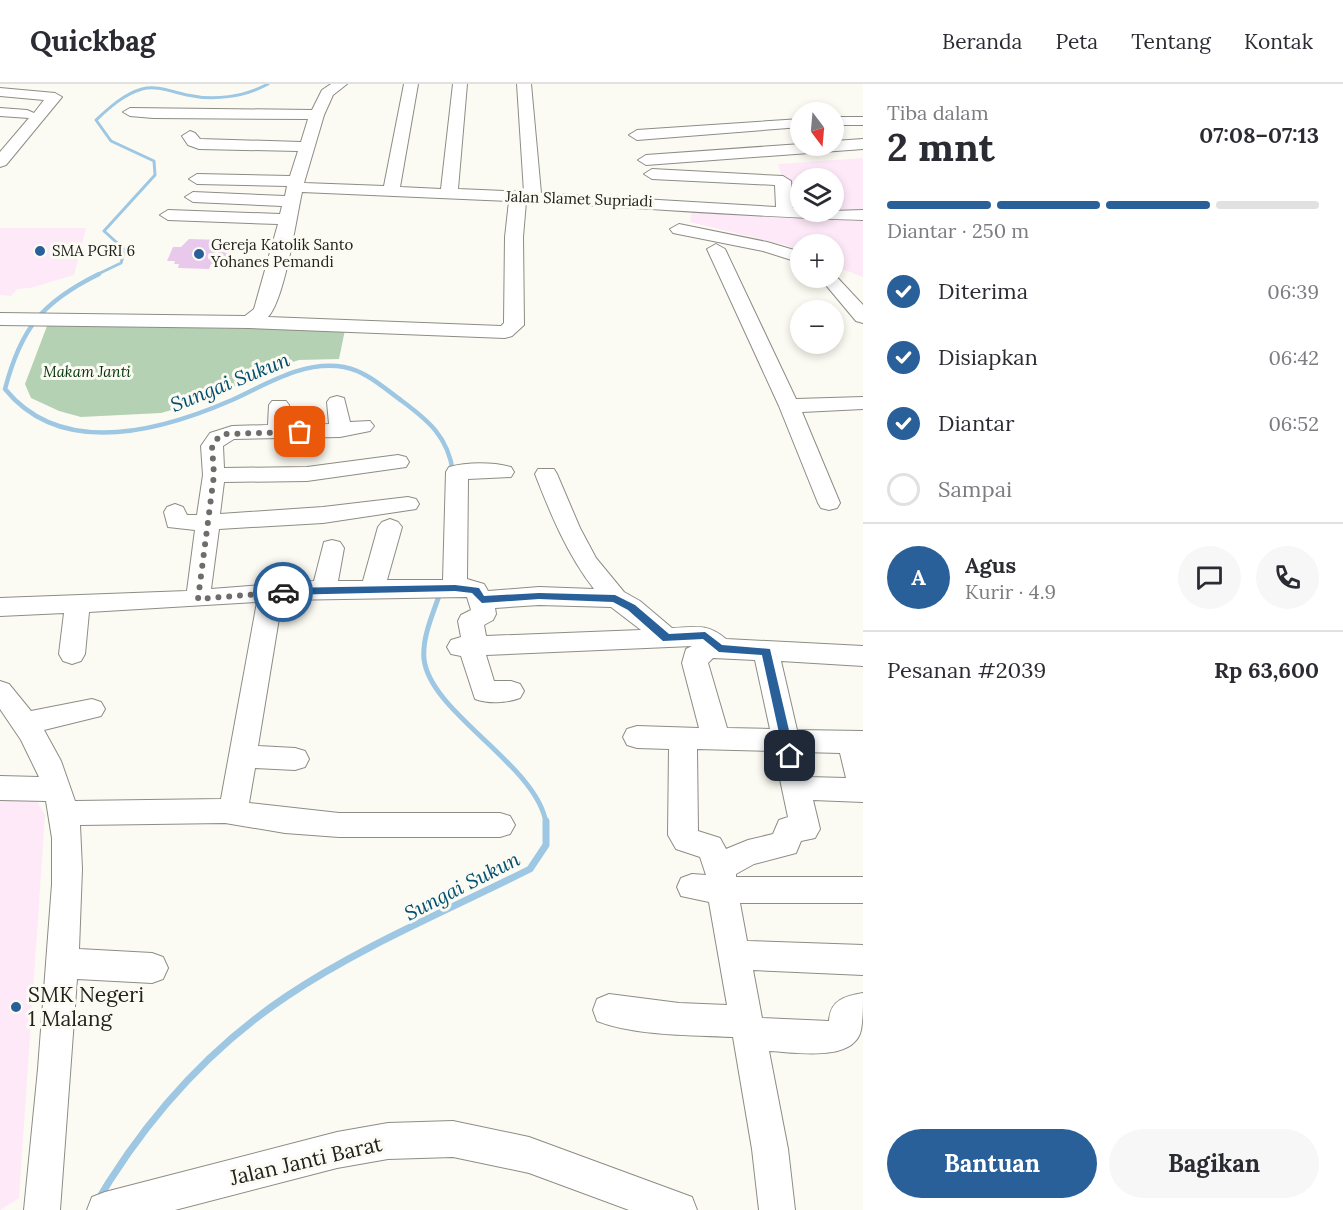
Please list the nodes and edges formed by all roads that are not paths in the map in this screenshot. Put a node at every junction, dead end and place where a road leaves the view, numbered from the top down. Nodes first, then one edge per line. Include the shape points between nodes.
1 (340, 84) edge
2 (411, 84) edge
3 (460, 84) edge
4 (524, 84) edge
5 (0, 92) edge
6 (45, 95) junction
7 (0, 112) edge
8 (130, 112) dead end
9 (27, 114) junction
10 (317, 115) junction
11 (863, 120) edge
12 (844, 121) edge
13 (790, 124) edge
14 (190, 136) dead end
15 (863, 144) edge
16 (307, 147) junction
17 (2, 149) edge
18 (649, 167) junction
19 (197, 180) dead end
20 (294, 190) junction
21 (391, 190) junction
22 (449, 193) junction
23 (193, 197) dead end
24 (525, 197) junction
25 (658, 203) junction
26 (785, 213) junction
27 (863, 214) edge
28 (168, 215) dead end
29 (287, 219) junction
30 (679, 229) dead end
31 (716, 249) dead end
32 (790, 254) edge
33 (836, 288) edge
34 (8, 319) edge
35 (249, 322) junction
36 (862, 323) edge
37 (337, 402) dead end
38 (863, 403) edge
39 (279, 405) dead end
40 (789, 406) junction
41 (363, 426) dead end
42 (340, 430) junction
43 (279, 433) junction
44 (399, 462) dead end
45 (503, 472) dead end
46 (546, 474) dead end
47 (214, 475) junction
48 (829, 503) dead end
49 (408, 504) dead end
50 (176, 512) dead end
51 (208, 522) junction
52 (390, 527) dead end
53 (332, 548) dead end
54 (453, 588) junction
55 (324, 590) junction
56 (372, 590) junction
57 (271, 593) junction
58 (615, 598) junction
59 (198, 599) junction
60 (482, 600) junction
61 (77, 604) junction
62 (0, 607) edge
63 (667, 638) junction
64 (469, 646) junction
65 (719, 648) junction
66 (766, 651) junction
67 (72, 654) dead end
68 (863, 656) edge
69 (0, 691) edge
70 (512, 691) dead end
71 (92, 709) dead end
72 (25, 723) junction
73 (637, 737) dead end
74 (682, 738) junction
75 (716, 739) junction
76 (786, 741) junction
77 (857, 742) edge
78 (242, 756) junction
79 (295, 759) dead end
80 (0, 788) edge
81 (797, 788) junction
82 (863, 788) edge
83 (61, 801) junction
84 (233, 812) junction
85 (500, 825) dead end
86 (711, 881) junction
87 (863, 890) edge
88 (734, 955) junction
89 (863, 960) edge
90 (62, 963) junction
91 (152, 968) dead end
92 (609, 1010) dead end
93 (863, 1010) edge
94 (748, 1028) junction
95 (120, 1207) edge
96 (42, 1210) edge
97 (679, 1210) edge
98 (777, 1210) edge

1 - 10 street via 327,93
2 - 21 street
3 - 22 street
4 - 24 street
5 - 6 street
6 - 9 street
6 - 17 street via 55,97
7 - 9 street
8 - 10 street
9 - 17 street
10 - 16 street
11 - 12 street
13 - 18 street via 636,132
14 - 16 street via 199,144
15 - 18 street
16 - 20 street
18 - 25 street
18 - 26 street via 783,181
19 - 20 street
20 - 21 street, Jalan Slamet Supriadi
20 - 23 street
20 - 29 street
21 - 22 street, Jalan Slamet Supriadi
22 - 24 street, Jalan Slamet Supriadi
24 - 25 street, Jalan Slamet Supriadi
24 - 35 street via 514,237 513,329 490,333
25 - 26 street, Jalan Slamet Supriadi
26 - 27 street, Jalan Slamet Supriadi
28 - 29 street
29 - 35 street via 263,312
30 - 32 street
31 - 40 street
33 - 36 street
34 - 35 street
37 - 42 street
38 - 40 street
39 - 43 street
40 - 48 street
41 - 42 street
42 - 43 street
43 - 47 street via 232,433 218,438 212,446
44 - 47 street via 307,474
45 - 54 street via 457,472
46 - 58 street via 587,563
47 - 51 street
49 - 51 street via 330,516
50 - 51 street via 178,523
51 - 59 street
52 - 56 street
53 - 55 street
54 - 56 street
54 - 60 street via 475,590
55 - 56 street
55 - 57 street
57 - 59 street
57 - 78 street
58 - 60 street
58 - 63 street
59 - 61 street
60 - 64 street via 484,614 470,621
61 - 62 street
61 - 67 street
63 - 64 street
63 - 65 street via 705,636
64 - 70 street via 473,692
65 - 66 street
65 - 75 street via 699,652 694,663
66 - 68 street
66 - 76 street
69 - 72 street
71 - 72 street
72 - 83 street via 42,751
73 - 74 street
74 - 75 street
74 - 86 street via 684,838 707,845
75 - 76 street
76 - 77 street
76 - 81 street
77 - 82 street
78 - 79 street
78 - 84 street
80 - 83 street
81 - 82 street
81 - 86 street via 806,829 789,829 786,844 748,854
83 - 84 street
83 - 90 street via 66,876
84 - 85 street via 339,825
86 - 87 street
86 - 88 street
88 - 89 street
88 - 94 street
90 - 91 street
90 - 96 street
92 - 94 street
93 - 94 street via 850,1011 840,1035 832,1037
94 - 98 street
95 - 97 street, Jalan Janti Barat via 337,1150 388,1141 453,1138 529,1155

